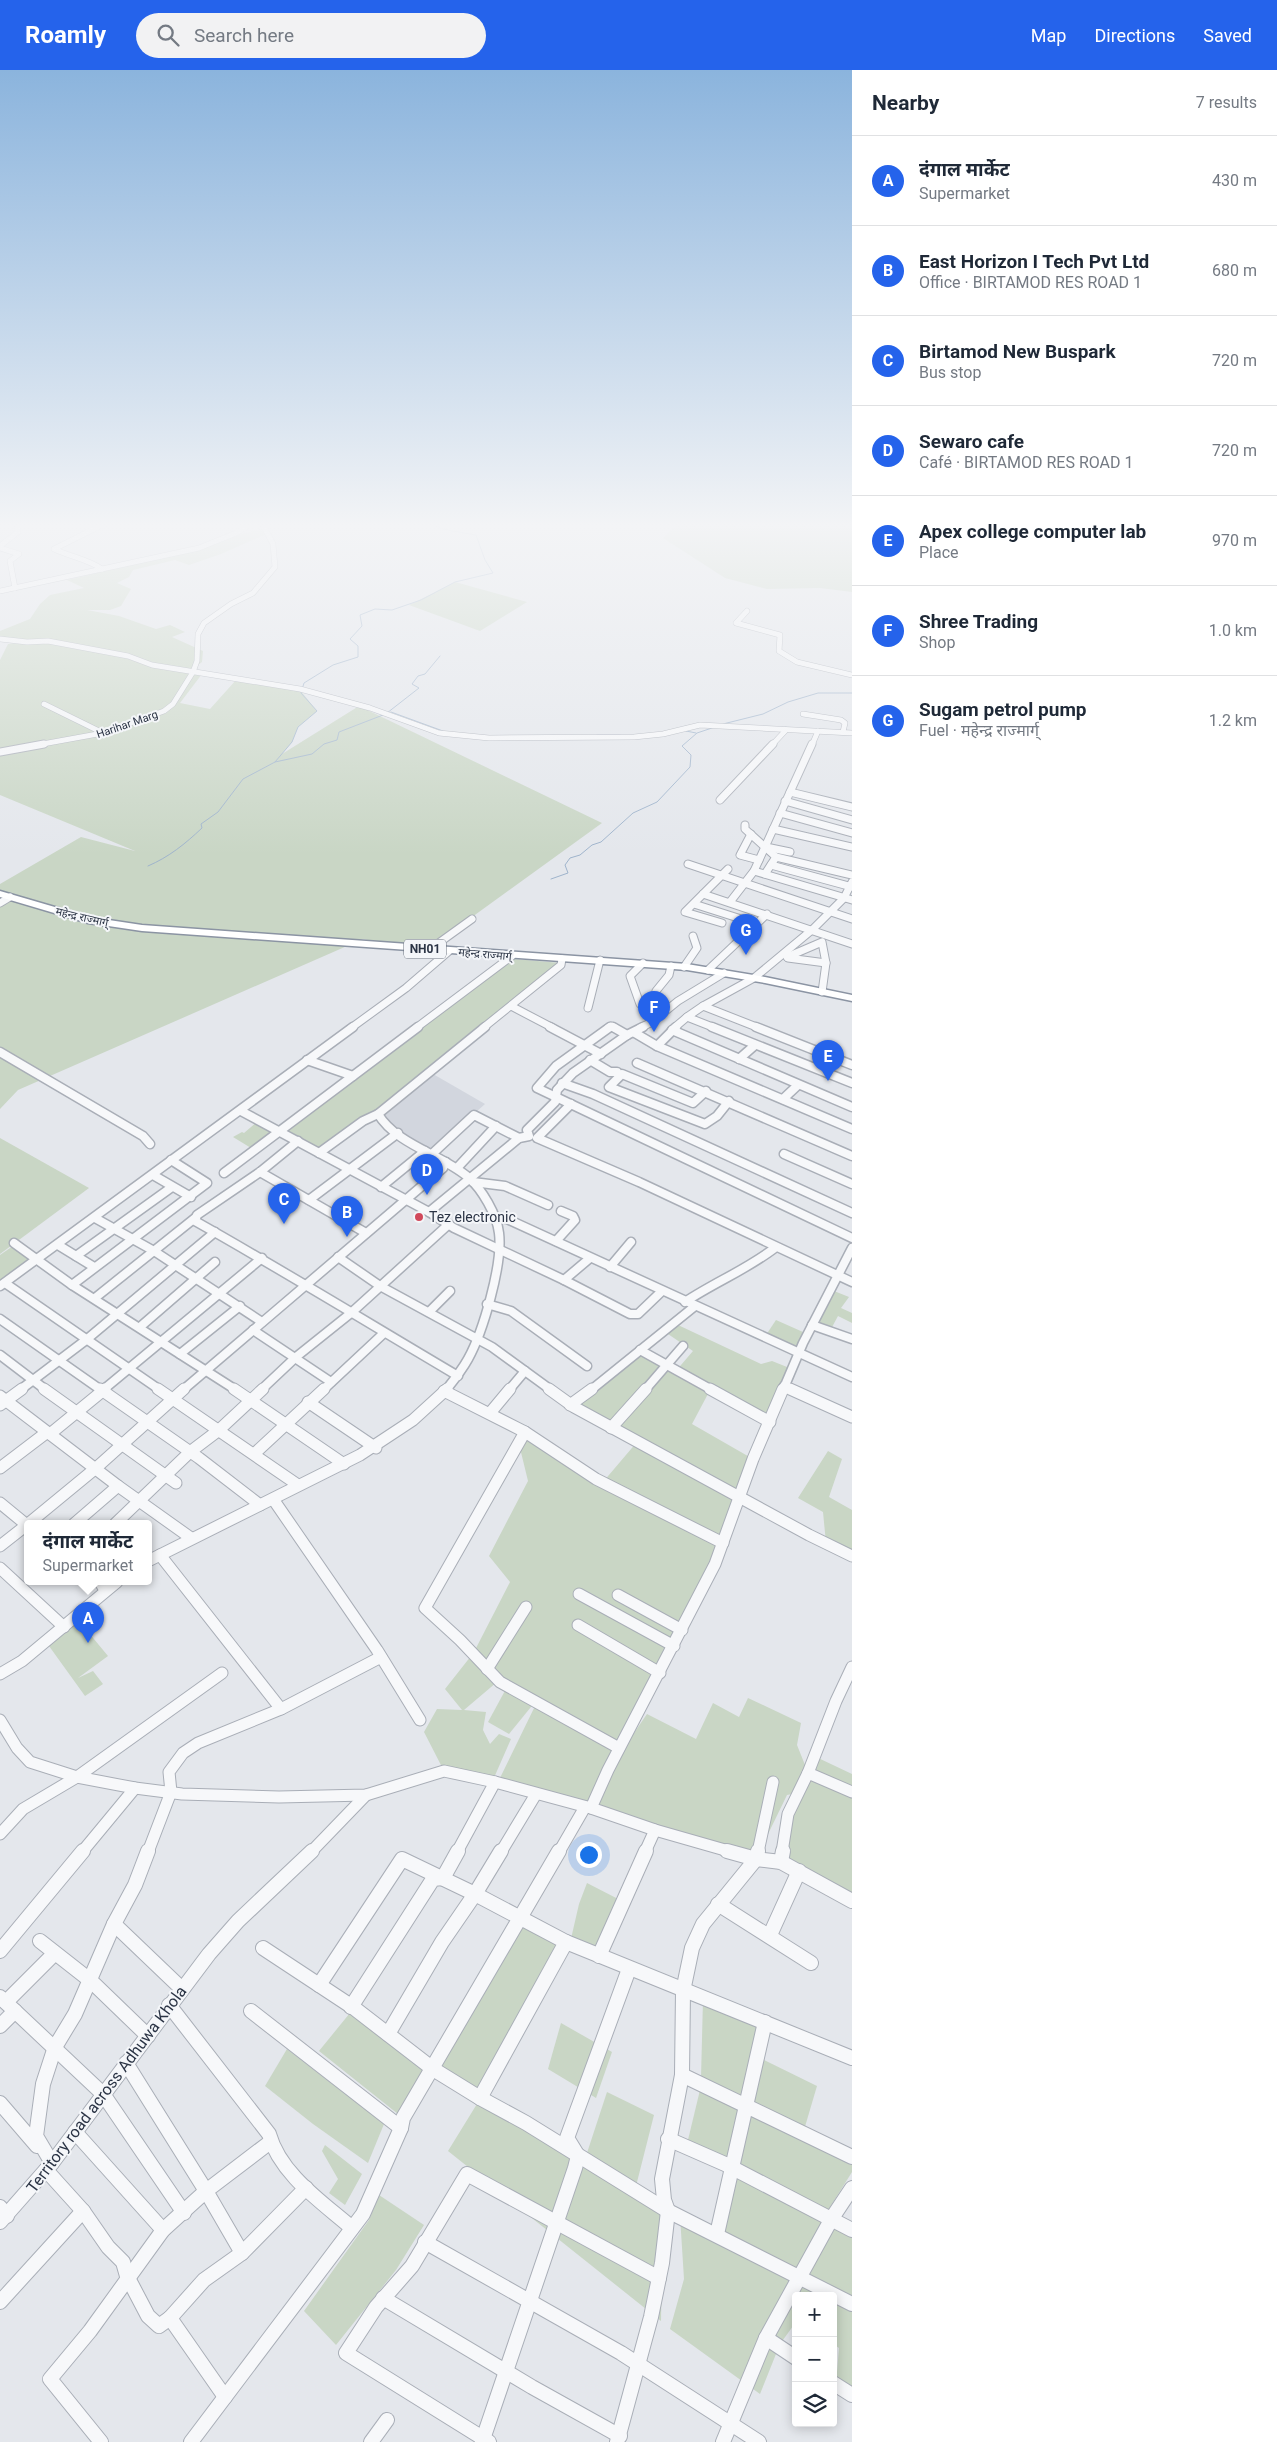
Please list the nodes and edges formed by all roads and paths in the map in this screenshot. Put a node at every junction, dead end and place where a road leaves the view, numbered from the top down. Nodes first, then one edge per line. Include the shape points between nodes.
1 (198, 634) edge
2 (775, 634) edge
3 (0, 639) edge
4 (193, 672) junction
5 (852, 675) edge
6 (44, 704) dead end
7 (803, 714) dead end
8 (786, 730) junction
9 (818, 731) junction
10 (843, 732) junction
11 (103, 733) junction
12 (852, 733) edge
13 (0, 752) edge
14 (790, 792) junction
15 (720, 800) dead end
16 (785, 802) junction
17 (852, 808) edge
18 (780, 813) junction
19 (852, 820) edge
20 (745, 825) dead end
21 (773, 829) junction
22 (852, 833) edge
23 (751, 834) junction
24 (745, 846) junction
25 (796, 846) dead end
26 (852, 847) edge
27 (764, 849) junction
28 (790, 852) junction
29 (778, 858) junction
30 (759, 860) junction
31 (688, 864) dead end
32 (771, 865) junction
33 (728, 869) dead end
34 (754, 871) junction
35 (765, 874) junction
36 (722, 875) junction
37 (852, 875) edge
38 (745, 883) junction
39 (851, 885) edge
40 (704, 894) junction
41 (5, 895) edge
42 (844, 898) junction
43 (852, 900) edge
44 (730, 902) junction
45 (0, 903) edge
46 (694, 904) junction
47 (830, 912) junction
48 (767, 914) junction
49 (472, 919) dead end
50 (852, 919) edge
51 (722, 923) dead end
52 (757, 924) junction
53 (813, 929) junction
54 (693, 936) dead end
55 (852, 944) edge
56 (429, 950) junction
57 (449, 951) junction
58 (512, 956) junction
59 (778, 956) junction
60 (787, 957) junction
61 (562, 959) junction
62 (600, 960) junction
63 (643, 963) junction
64 (826, 963) junction
65 (671, 966) junction
66 (684, 967) junction
67 (708, 970) junction
68 (724, 973) junction
69 (754, 978) junction
70 (656, 991) dead end
71 (822, 992) junction
72 (852, 998) edge
73 (640, 1004) dead end
74 (511, 1006) junction
75 (703, 1006) junction
76 (588, 1008) dead end
77 (687, 1017) junction
78 (672, 1030) junction
79 (631, 1034) junction
80 (584, 1045) junction
81 (755, 1045) junction
82 (658, 1046) junction
83 (0, 1052) edge
84 (601, 1054) junction
85 (739, 1059) junction
86 (307, 1060) junction
87 (590, 1060) junction
88 (637, 1063) dead end
89 (852, 1065) edge
90 (617, 1072) dead end
91 (353, 1076) junction
92 (562, 1082) junction
93 (852, 1083) edge
94 (798, 1085) junction
95 (706, 1091) junction
96 (556, 1096) junction
97 (783, 1099) junction
98 (729, 1101) junction
99 (571, 1104) junction
100 (852, 1107) edge
101 (241, 1111) junction
102 (378, 1114) junction
103 (496, 1126) junction
104 (852, 1129) edge
105 (279, 1130) junction
106 (398, 1133) junction
107 (519, 1138) junction
108 (298, 1141) junction
109 (150, 1144) dead end
110 (319, 1153) junction
111 (428, 1153) junction
112 (784, 1154) dead end
113 (852, 1156) edge
114 (171, 1160) junction
115 (446, 1162) junction
116 (457, 1168) junction
117 (348, 1169) junction
118 (260, 1172) junction
119 (224, 1173) dead end
120 (153, 1175) junction
121 (472, 1181) junction
122 (852, 1184) edge
123 (172, 1187) junction
124 (381, 1187) junction
125 (191, 1197) junction
126 (309, 1200) junction
127 (406, 1200) junction
128 (548, 1205) dead end
129 (561, 1211) dead end
130 (430, 1212) junction
131 (852, 1214) edge
132 (494, 1217) junction
133 (95, 1218) junction
134 (195, 1218) junction
135 (448, 1224) junction
136 (114, 1228) junction
137 (215, 1232) junction
138 (366, 1234) junction
139 (852, 1238) edge
140 (134, 1239) junction
141 (556, 1241) junction
142 (631, 1242) dead end
143 (14, 1243) dead end
144 (58, 1245) junction
145 (776, 1248) junction
146 (852, 1248) edge
147 (154, 1251) junction
148 (500, 1251) junction
149 (76, 1256) junction
150 (338, 1257) junction
151 (262, 1258) junction
152 (590, 1258) junction
153 (36, 1259) junction
154 (215, 1262) dead end
155 (174, 1264) junction
156 (94, 1267) junction
157 (610, 1267) junction
158 (836, 1276) junction
159 (196, 1279) junction
160 (564, 1280) junction
161 (852, 1282) edge
162 (2, 1284) edge
163 (307, 1284) junction
164 (72, 1285) junction
165 (380, 1286) junction
166 (450, 1291) dead end
167 (662, 1292) junction
168 (219, 1294) junction
169 (95, 1298) junction
170 (685, 1302) junction
171 (487, 1304) junction
172 (240, 1306) junction
173 (695, 1306) junction
174 (429, 1312) junction
175 (116, 1313) junction
176 (351, 1313) junction
177 (0, 1319) edge
178 (262, 1322) junction
179 (812, 1324) junction
180 (140, 1328) junction
181 (253, 1330) junction
182 (384, 1333) junction
183 (852, 1339) edge
184 (86, 1340) junction
185 (478, 1341) junction
186 (161, 1342) junction
187 (683, 1346) dead end
188 (640, 1350) junction
189 (799, 1353) junction
190 (0, 1354) edge
191 (180, 1354) junction
192 (296, 1358) junction
193 (57, 1360) junction
194 (666, 1364) junction
195 (586, 1366) dead end
196 (130, 1368) junction
197 (525, 1371) junction
198 (205, 1372) junction
199 (458, 1376) junction
200 (852, 1377) edge
201 (34, 1379) junction
202 (331, 1382) junction
203 (784, 1386) junction
204 (102, 1392) junction
205 (444, 1392) junction
206 (174, 1398) junction
207 (251, 1399) junction
208 (2, 1401) edge
209 (308, 1402) junction
210 (570, 1405) junction
211 (76, 1413) junction
212 (490, 1414) junction
213 (852, 1417) edge
214 (145, 1422) junction
215 (770, 1422) junction
216 (284, 1423) junction
217 (611, 1428) junction
218 (219, 1430) junction
219 (525, 1432) junction
220 (48, 1433) junction
221 (121, 1443) junction
222 (376, 1448) junction
223 (190, 1452) junction
224 (254, 1454) junction
225 (344, 1464) junction
226 (1, 1467) edge
227 (96, 1468) junction
228 (166, 1477) junction
229 (176, 1483) dead end
230 (298, 1485) junction
231 (118, 1486) junction
232 (740, 1498) junction
233 (273, 1499) junction
234 (141, 1500) junction
235 (0, 1503) edge
236 (260, 1504) junction
237 (34, 1520) edge
238 (79, 1520) edge
239 (119, 1520) edge
240 (24, 1522) edge
241 (24, 1528) edge
242 (191, 1538) junction
243 (723, 1543) junction
244 (0, 1546) edge
245 (160, 1555) junction
246 (852, 1556) edge
247 (152, 1559) edge
248 (0, 1568) edge
249 (102, 1586) edge
250 (579, 1594) dead end
251 (618, 1595) dead end
252 (526, 1607) dead end
253 (578, 1626) dead end
254 (64, 1627) junction
255 (682, 1630) junction
256 (674, 1646) junction
257 (381, 1657) junction
258 (852, 1667) edge
259 (487, 1669) junction
260 (222, 1673) dead end
261 (660, 1673) junction
262 (0, 1674) edge
263 (281, 1709) junction
264 (0, 1720) edge
265 (420, 1720) dead end
266 (620, 1748) junction
267 (808, 1773) junction
268 (77, 1777) junction
269 (495, 1782) junction
270 (773, 1782) dead end
271 (135, 1788) junction
272 (172, 1792) junction
273 (852, 1792) edge
274 (536, 1794) junction
275 (366, 1795) junction
276 (588, 1808) junction
277 (655, 1830) junction
278 (0, 1834) edge
279 (756, 1859) junction
280 (781, 1862) junction
281 (799, 1871) junction
282 (443, 1878) junction
283 (474, 1894) junction
284 (852, 1901) edge
285 (718, 1904) junction
286 (519, 1919) junction
287 (114, 1924) junction
288 (770, 1935) junction
289 (40, 1941) dead end
290 (566, 1942) junction
291 (263, 1948) dead end
292 (0, 1951) edge
293 (54, 1954) junction
294 (599, 1956) junction
295 (811, 1963) dead end
296 (629, 1969) junction
297 (90, 1981) junction
298 (319, 1985) junction
299 (182, 1989) junction
300 (683, 1991) junction
301 (7, 2004) edge
302 (169, 2005) junction
303 (351, 2007) junction
304 (251, 2011) dead end
305 (765, 2022) junction
306 (0, 2026) edge
307 (388, 2034) junction
308 (148, 2036) junction
309 (55, 2047) junction
310 (852, 2058) edge
311 (126, 2063) junction
312 (433, 2069) junction
313 (682, 2075) junction
314 (103, 2094) junction
315 (480, 2098) junction
316 (0, 2103) edge
317 (746, 2106) junction
318 (401, 2128) junction
319 (75, 2132) junction
320 (668, 2139) junction
321 (270, 2143) junction
322 (578, 2156) junction
323 (852, 2157) edge
324 (49, 2167) junction
325 (732, 2168) junction
326 (306, 2188) junction
327 (852, 2188) edge
328 (206, 2191) junction
329 (83, 2211) junction
330 (668, 2211) junction
331 (184, 2213) junction
332 (2, 2215) edge
333 (832, 2218) junction
334 (555, 2222) junction
335 (352, 2228) junction
336 (163, 2230) junction
337 (852, 2230) edge
338 (718, 2234) junction
339 (425, 2242) junction
340 (242, 2253) junction
341 (128, 2276) junction
342 (801, 2277) junction
343 (658, 2278) junction
344 (384, 2298) junction
345 (529, 2300) junction
346 (0, 2302) edge
347 (852, 2304) edge
348 (170, 2318) junction
349 (766, 2338) junction
350 (792, 2355) edge
351 (638, 2364) junction
352 (508, 2372) junction
353 (837, 2386) edge
354 (852, 2395) edge
355 (225, 2397) junction
356 (386, 2420) dead end
357 (730, 2423) junction
358 (618, 2439) edge
359 (485, 2441) edge
360 (100, 2442) edge
361 (191, 2442) edge
362 (371, 2442) edge
363 (723, 2442) edge
364 (759, 2442) edge

1 - 4 street, Harihar Marg
2 - 5 street via 780,635 780,651 797,662
3 - 4 street via 48,641
4 - 8 street via 322,694 439,733 488,738 634,737 700,725
4 - 11 street, Harihar Marg via 174,704 164,711
6 - 11 street
7 - 10 street via 841,720 845,723
8 - 9 street
8 - 15 street
9 - 10 street
9 - 14 street
10 - 12 street
11 - 13 street, Harihar Marg
14 - 16 street
14 - 17 street
16 - 18 street
16 - 19 street
18 - 21 street
18 - 22 street
20 - 23 street
21 - 26 street
21 - 27 street
23 - 24 street
23 - 27 street
24 - 27 street
24 - 30 street via 740,855
25 - 28 street
27 - 28 street
27 - 29 street
27 - 30 street
28 - 29 street
29 - 32 street
29 - 37 street
30 - 34 street
31 - 36 street
32 - 35 street
32 - 39 street
33 - 36 street
34 - 35 street
34 - 38 street
35 - 42 street
36 - 38 street
36 - 40 street
38 - 44 street
38 - 47 street
39 - 42 street
40 - 44 street
40 - 46 street
41 - 45 street
41 - 56 highway, महेन्द्र राज्मार्ग् / NH01 via 88,920 142,928
42 - 43 street
42 - 47 street
44 - 48 street
46 - 51 street via 685,912
46 - 52 street
47 - 50 street
47 - 53 street
48 - 52 street
48 - 53 street
49 - 56 street
52 - 67 street
53 - 55 street
53 - 59 street
54 - 66 street via 697,948
56 - 57 highway, महेन्द्र राज्मार्ग् / NH01
57 - 58 highway, महेन्द्र राज्मार्ग् / NH01
57 - 86 street via 406,988
58 - 61 highway, महेन्द्र राज्मार्ग् / NH01
58 - 91 street
59 - 60 street
59 - 69 street
60 - 64 street
60 - 64 street via 822,942
61 - 62 highway, महेन्द्र राज्मार्ग् / NH01
61 - 74 street via 561,965
62 - 63 highway, महेन्द्र राज्मार्ग् / NH01
62 - 76 street
63 - 65 highway, महेन्द्र राज्मार्ग् / NH01
63 - 73 street via 630,976
64 - 71 street
65 - 66 highway, महेन्द्र राज्मार्ग् / NH01
65 - 70 street via 669,975
66 - 67 highway, महेन्द्र राज्मार्ग् / NH01
67 - 68 highway, महेन्द्र राज्मार्ग् / NH01
68 - 69 highway, महेन्द्र राज्मार्ग् / NH01
68 - 79 street
69 - 71 highway, महेन्द्र राज्मार्ग् / NH01
69 - 75 street
71 - 72 highway, महेन्द्र राज्मार्ग् / NH01
74 - 80 street
74 - 102 street
75 - 77 street
75 - 89 street
77 - 78 street
77 - 81 street
78 - 82 street
78 - 85 street
79 - 80 street via 611,1026
79 - 82 street
79 - 84 street
80 - 84 street
80 - 96 street via 556,1066 537,1088
81 - 85 street
81 - 93 street
82 - 97 street
83 - 109 street via 143,1136
84 - 87 street
85 - 94 street
86 - 91 street
86 - 101 street
87 - 90 street via 610,1072
87 - 92 street
88 - 95 street
91 - 105 street
92 - 96 street
92 - 131 street
94 - 97 street
94 - 100 street
95 - 98 street
95 - 98 street via 693,1103 622,1074 609,1087 705,1124 717,1116
96 - 99 street
96 - 107 street via 555,1102 527,1130 529,1136
97 - 104 street
98 - 113 street via 765,1120
99 - 139 street
99 - 145 street via 537,1138 639,1182
101 - 105 street
101 - 114 street
102 - 106 street
102 - 110 street
103 - 107 street
103 - 111 street via 474,1115
103 - 116 street
105 - 108 street
105 - 119 street
106 - 111 street
106 - 117 street
107 - 121 street
108 - 110 street
108 - 118 street
110 - 117 street
111 - 115 street
111 - 124 street
112 - 122 street
114 - 120 street
114 - 125 street via 207,1183
115 - 116 street
115 - 127 street
116 - 121 street
117 - 124 street
117 - 126 street
118 - 126 street
118 - 134 street
120 - 123 street
120 - 133 street
121 - 128 street via 505,1186
121 - 130 street
121 - 132 street
123 - 125 street
123 - 136 street
124 - 127 street
125 - 140 street
126 - 138 street
127 - 130 street
127 - 138 street
129 - 141 street via 575,1220
130 - 135 street
132 - 141 street via 508,1219
132 - 148 street
133 - 136 street
133 - 144 street
134 - 137 street
134 - 147 street
135 - 148 street
135 - 165 street
136 - 140 street
136 - 149 street
137 - 151 street
137 - 155 street
138 - 150 street
140 - 147 street
140 - 156 street
141 - 152 street
142 - 157 street
143 - 153 street
144 - 149 street
144 - 153 street
145 - 158 street
145 - 170 street
146 - 158 street
147 - 155 street
147 - 169 street
148 - 160 street
148 - 171 street
149 - 156 street
150 - 163 street
150 - 165 street
151 - 163 street
151 - 168 street
152 - 157 street
152 - 160 street
153 - 162 street
153 - 164 street
154 - 159 street
155 - 159 street
155 - 175 street
156 - 164 street
157 - 167 street
158 - 161 street
158 - 179 street
159 - 168 street
159 - 180 street
160 - 167 street via 630,1314 638,1314
162 - 184 street
163 - 176 street
163 - 178 street
164 - 169 street
165 - 174 street
165 - 176 street
166 - 174 street
167 - 170 street
168 - 172 street
168 - 186 street
169 - 175 street
170 - 173 street
171 - 185 street
171 - 195 street via 511,1311
172 - 178 street
172 - 191 street
173 - 188 street
173 - 189 street
174 - 185 street
175 - 180 street
175 - 184 street
176 - 182 street
176 - 192 street
177 - 193 street
178 - 181 street
179 - 183 street
179 - 189 street
180 - 186 street
181 - 192 street
181 - 198 street
182 - 199 street
182 - 202 street
184 - 193 street
184 - 196 street
185 - 197 street
185 - 199 street
186 - 191 street
186 - 196 street
187 - 194 street
188 - 194 street
188 - 210 street via 610,1377
189 - 200 street
189 - 203 street
190 - 201 street
191 - 198 street
192 - 202 street
192 - 207 street
193 - 201 street
193 - 204 street
194 - 215 street
194 - 217 street
196 - 204 street
196 - 206 street
197 - 210 street
197 - 212 street
198 - 206 street
198 - 207 street
199 - 205 street
201 - 208 street
201 - 211 street
202 - 209 street
203 - 213 street
203 - 215 street
204 - 211 street
204 - 214 street
205 - 212 street
205 - 222 street
206 - 214 street
206 - 218 street
207 - 216 street
207 - 218 street
208 - 220 street
209 - 216 street
209 - 222 street
210 - 217 street
211 - 220 street
211 - 221 street
212 - 219 street
214 - 221 street
214 - 223 street
215 - 232 street
216 - 224 street
216 - 225 street
217 - 232 street
218 - 223 street
218 - 224 street
219 - 243 street via 596,1479
219 - 259 street via 425,1608
220 - 226 street
220 - 227 street
221 - 227 street
221 - 228 street
222 - 225 street
223 - 228 street
223 - 236 street
224 - 230 street
225 - 230 street
227 - 231 street
227 - 237 street
228 - 229 street
228 - 234 street
230 - 233 street
231 - 234 street
231 - 238 street
232 - 243 street
232 - 246 street
233 - 236 street
233 - 257 street
234 - 239 street
234 - 242 street
235 - 240 street
236 - 242 street
241 - 244 street
242 - 245 street
243 - 255 street
245 - 247 street
245 - 263 street
248 - 254 street
249 - 254 street
250 - 256 street
251 - 255 street
252 - 259 street
253 - 261 street
254 - 262 street via 22,1661
255 - 256 street
256 - 261 street
257 - 263 street
257 - 265 street
258 - 267 street
259 - 266 street via 500,1682
260 - 268 street
261 - 266 street
263 - 272 street via 198,1743 183,1753 169,1772
264 - 268 street via 30,1762
266 - 276 street
267 - 273 street
267 - 280 street via 788,1814
268 - 271 street
268 - 278 street via 23,1809
269 - 274 street
269 - 275 street via 444,1771
269 - 282 street
270 - 279 street
271 - 272 street
271 - 292 street
272 - 275 street via 201,1796
272 - 287 street via 135,1884
274 - 276 street
274 - 283 street
275 - 299 street, Territory road across Adhuwa Khola via 327,1837 238,1920
276 - 277 street
276 - 286 street
277 - 279 street
277 - 294 street
279 - 280 street
279 - 285 street
280 - 281 street
281 - 284 street
281 - 288 street
282 - 283 street
282 - 298 street via 402,1859
282 - 303 street via 434,1879
283 - 286 street
283 - 307 street
285 - 288 street
285 - 300 street via 703,1924 692,1948
286 - 290 street
286 - 312 street
287 - 297 street
287 - 299 street
288 - 295 street
289 - 293 street
290 - 294 street
290 - 315 street
291 - 298 street
293 - 297 street
293 - 301 street
294 - 296 street
296 - 300 street
296 - 322 street via 567,2138
297 - 308 street
297 - 309 street
298 - 303 street
299 - 302 street, Territory road across Adhuwa Khola
300 - 305 street
300 - 313 street
301 - 306 street
301 - 309 street
302 - 308 street, Territory road across Adhuwa Khola
302 - 321 street via 269,2134
303 - 307 street
304 - 318 street
305 - 310 street
305 - 317 street
307 - 312 street
308 - 311 street, Territory road across Adhuwa Khola
309 - 314 street
309 - 324 street via 43,2084 36,2136
311 - 314 street, Territory road across Adhuwa Khola
311 - 328 street
312 - 315 street
312 - 318 street via 403,2118
313 - 317 street
313 - 320 street
314 - 319 street, Territory road across Adhuwa Khola
314 - 331 street
315 - 322 street
316 - 324 street
317 - 323 street
317 - 325 street
318 - 335 street via 363,2214
319 - 324 street, Territory road across Adhuwa Khola
319 - 336 street
320 - 325 street
320 - 330 street via 662,2179
321 - 326 street
321 - 328 street
322 - 330 street
322 - 334 street
324 - 329 street
324 - 332 street, Territory road across Adhuwa Khola
325 - 333 street
325 - 338 street
326 - 335 street
326 - 340 street
327 - 333 street
328 - 331 street
328 - 340 street
329 - 341 street via 108,2247 123,2262
329 - 346 street
330 - 338 street
330 - 343 street
331 - 336 street
333 - 337 street
333 - 342 street
334 - 339 street via 466,2174
334 - 343 street
334 - 345 street
335 - 355 street
336 - 341 street
338 - 342 street
339 - 344 street via 412,2266
339 - 345 street
340 - 348 street via 204,2280
341 - 348 street via 148,2316 159,2326
341 - 360 street via 90,2331 50,2379
342 - 347 street
342 - 349 street
343 - 351 street
344 - 352 street
344 - 359 street via 346,2353
345 - 351 street
345 - 352 street
348 - 355 street
349 - 350 street
349 - 357 street
351 - 357 street
351 - 358 street
352 - 358 street
352 - 359 street
353 - 354 street
355 - 361 street
356 - 362 street
357 - 363 street
357 - 364 street

